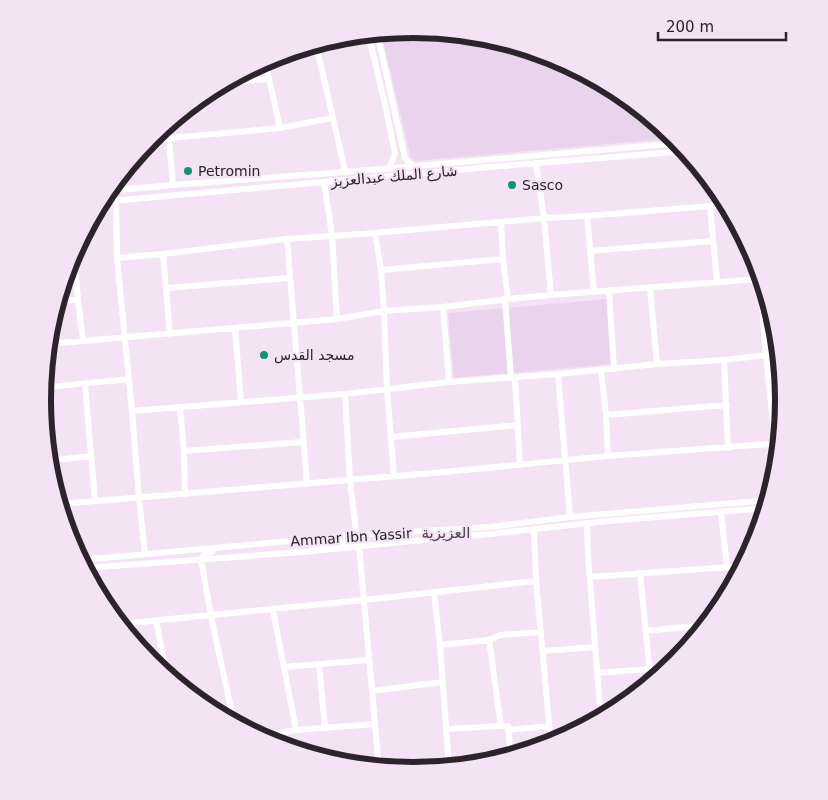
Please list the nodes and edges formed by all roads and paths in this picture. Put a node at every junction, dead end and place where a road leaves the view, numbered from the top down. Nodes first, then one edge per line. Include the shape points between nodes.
1 (379, 39) edge
2 (370, 41) edge
3 (317, 51) edge
4 (267, 69) edge
5 (269, 79) junction
6 (243, 81) edge
7 (332, 118) junction
8 (280, 128) junction
9 (169, 138) junction
10 (163, 139) edge
11 (670, 144) edge
12 (404, 152) junction
13 (678, 152) edge
14 (395, 154) junction
15 (536, 163) junction
16 (413, 165) junction
17 (389, 168) junction
18 (344, 171) junction
19 (324, 182) junction
20 (173, 185) junction
21 (119, 190) edge
22 (116, 200) junction
23 (112, 201) edge
24 (719, 205) edge
25 (710, 206) junction
26 (587, 216) junction
27 (544, 218) junction
28 (501, 223) junction
29 (376, 233) junction
30 (332, 235) junction
31 (287, 239) junction
32 (713, 241) junction
33 (590, 251) junction
34 (163, 254) junction
35 (116, 258) junction
36 (503, 259) junction
37 (381, 270) junction
38 (76, 271) edge
39 (290, 278) junction
40 (756, 279) edge
41 (717, 282) junction
42 (166, 288) junction
43 (650, 288) junction
44 (609, 291) junction
45 (594, 292) junction
46 (551, 295) junction
47 (506, 299) junction
48 (762, 299) edge
49 (78, 300) junction
50 (66, 301) edge
51 (443, 307) junction
52 (384, 311) junction
53 (337, 319) junction
54 (764, 322) junction
55 (768, 322) edge
56 (293, 323) junction
57 (235, 328) junction
58 (170, 334) junction
59 (125, 337) junction
60 (83, 341) junction
61 (56, 343) edge
62 (766, 355) junction
63 (724, 360) junction
64 (656, 364) junction
65 (614, 369) junction
66 (601, 370) junction
67 (558, 374) junction
68 (513, 378) junction
69 (129, 380) junction
70 (449, 382) junction
71 (85, 384) junction
72 (52, 387) edge
73 (387, 390) junction
74 (345, 394) junction
75 (300, 398) junction
76 (241, 402) junction
77 (727, 405) junction
78 (180, 407) junction
79 (132, 411) junction
80 (606, 415) junction
81 (518, 425) junction
82 (776, 426) edge
83 (391, 437) junction
84 (303, 442) junction
85 (773, 443) edge
86 (728, 448) junction
87 (184, 451) junction
88 (91, 456) junction
89 (608, 456) junction
90 (57, 460) edge
91 (566, 460) junction
92 (520, 465) junction
93 (394, 476) junction
94 (350, 480) junction
95 (307, 483) junction
96 (185, 494) junction
97 (138, 498) junction
98 (95, 501) junction
99 (762, 501) edge
100 (67, 503) edge
101 (759, 509) edge
102 (722, 513) junction
103 (570, 518) junction
104 (586, 523) junction
105 (534, 529) junction
106 (358, 535) junction
107 (238, 546) junction
108 (359, 546) junction
109 (299, 552) junction
110 (145, 554) junction
111 (89, 559) edge
112 (201, 559) junction
113 (736, 566) edge
114 (93, 567) edge
115 (727, 567) junction
116 (640, 573) junction
117 (590, 577) junction
118 (536, 581) junction
119 (434, 593) junction
120 (364, 600) junction
121 (272, 610) junction
122 (211, 616) junction
123 (156, 621) junction
124 (128, 623) edge
125 (697, 626) edge
126 (646, 631) junction
127 (541, 632) junction
128 (489, 640) junction
129 (440, 645) junction
130 (596, 647) junction
131 (543, 651) junction
132 (369, 660) junction
133 (165, 663) edge
134 (319, 664) junction
135 (284, 667) junction
136 (649, 669) junction
137 (598, 673) junction
138 (650, 676) edge
139 (442, 682) junction
140 (372, 691) junction
141 (600, 710) edge
142 (230, 712) edge
143 (375, 724) junction
144 (501, 726) junction
145 (550, 726) junction
146 (325, 728) junction
147 (446, 729) junction
148 (296, 730) junction
149 (508, 730) junction
150 (273, 734) edge
151 (551, 736) edge
152 (509, 750) edge
153 (378, 760) edge
154 (448, 761) edge

1 - 12 street
2 - 14 street
3 - 7 street
4 - 5 street
5 - 6 street
5 - 8 street
7 - 8 street
7 - 18 street
8 - 9 street
9 - 10 street
9 - 20 street
11 - 16 street, شارع الملك عبدالعزيز
12 - 14 street
12 - 16 street via 406,161
13 - 15 street, شارع الملك عبدالعزيز
14 - 17 street
15 - 19 street, شارع الملك عبدالعزيز
15 - 27 street
16 - 17 street, شارع الملك عبدالعزيز
17 - 18 street, شارع الملك عبدالعزيز
18 - 20 street, شارع الملك عبدالعزيز
19 - 22 street, شارع الملك عبدالعزيز
19 - 30 street
20 - 21 street, شارع الملك عبدالعزيز
22 - 23 street, شارع الملك عبدالعزيز
22 - 35 street
24 - 25 street
25 - 26 street
25 - 32 street
26 - 27 street
26 - 33 street
27 - 28 street
27 - 46 street
28 - 29 street
28 - 36 street
29 - 30 street
29 - 37 street
30 - 31 street
30 - 53 street
31 - 34 street
31 - 39 street
32 - 33 street
32 - 41 street
33 - 45 street
34 - 35 street
34 - 42 street
35 - 59 street
36 - 37 street
36 - 47 street
37 - 52 street
38 - 49 street
39 - 42 street
39 - 56 street
40 - 41 street
41 - 43 street
42 - 58 street
43 - 44 street
43 - 64 street
44 - 45 street
44 - 65 street
45 - 46 street
46 - 47 street
47 - 51 street
47 - 68 street
48 - 54 street
49 - 50 street
49 - 60 street
51 - 52 street
51 - 70 street
52 - 53 street
52 - 73 street
53 - 56 street
54 - 55 street
54 - 62 street
56 - 57 street
56 - 75 street
57 - 58 street
57 - 76 street
58 - 59 street
59 - 60 street
59 - 69 street
60 - 61 street
62 - 63 street
62 - 82 street
63 - 64 street
63 - 77 street
64 - 65 street
65 - 66 street
66 - 67 street
66 - 80 street
67 - 68 street
67 - 91 street
68 - 70 street
68 - 81 street
69 - 71 street
69 - 79 street
70 - 73 street
71 - 72 street
71 - 88 street
73 - 74 street
73 - 83 street
74 - 75 street
74 - 94 street
75 - 76 street
75 - 84 street
76 - 78 street
77 - 80 street
77 - 86 street
78 - 79 street
78 - 87 street
79 - 97 street
80 - 89 street
81 - 83 street
81 - 92 street
83 - 93 street
84 - 87 street
84 - 95 street
85 - 86 street
86 - 89 street
87 - 96 street
88 - 90 street
88 - 98 street
89 - 91 street
91 - 92 street
91 - 103 street
92 - 93 street
93 - 94 street
94 - 95 street
94 - 106 street
95 - 96 street
96 - 97 street
97 - 98 street
97 - 110 street
98 - 100 street
99 - 103 street, Ammar Ibn Yassir
101 - 102 street, Ammar Ibn Yassir
102 - 104 street, Ammar Ibn Yassir
102 - 115 street
103 - 106 street, Ammar Ibn Yassir
104 - 105 street, Ammar Ibn Yassir
104 - 117 street
105 - 108 street, Ammar Ibn Yassir
105 - 118 street
106 - 107 street, Ammar Ibn Yassir
106 - 109 street via 357,540
107 - 110 street, Ammar Ibn Yassir
107 - 112 street via 205,553
108 - 109 street, Ammar Ibn Yassir
108 - 120 street
109 - 112 street, Ammar Ibn Yassir
110 - 111 street, Ammar Ibn Yassir
112 - 114 street, Ammar Ibn Yassir
112 - 122 street
113 - 115 street
115 - 116 street
116 - 117 street
116 - 126 street
117 - 130 street
118 - 119 street
118 - 127 street
119 - 120 street
119 - 129 street
120 - 121 street
120 - 132 street
121 - 122 street
121 - 135 street
122 - 123 street
122 - 142 street
123 - 124 street
123 - 133 street
125 - 126 street
126 - 136 street
127 - 128 street via 500,635
127 - 131 street
128 - 129 street
128 - 144 street
129 - 139 street
130 - 131 street
130 - 137 street
131 - 145 street
132 - 134 street
132 - 140 street
134 - 135 street
134 - 146 street
135 - 148 street
136 - 137 street
136 - 138 street
137 - 141 street
139 - 140 street
139 - 147 street
140 - 143 street
143 - 146 street
143 - 153 street
144 - 147 street
144 - 149 street via 508,726
145 - 149 street
145 - 151 street
146 - 148 street
147 - 154 street
148 - 150 street
149 - 152 street

